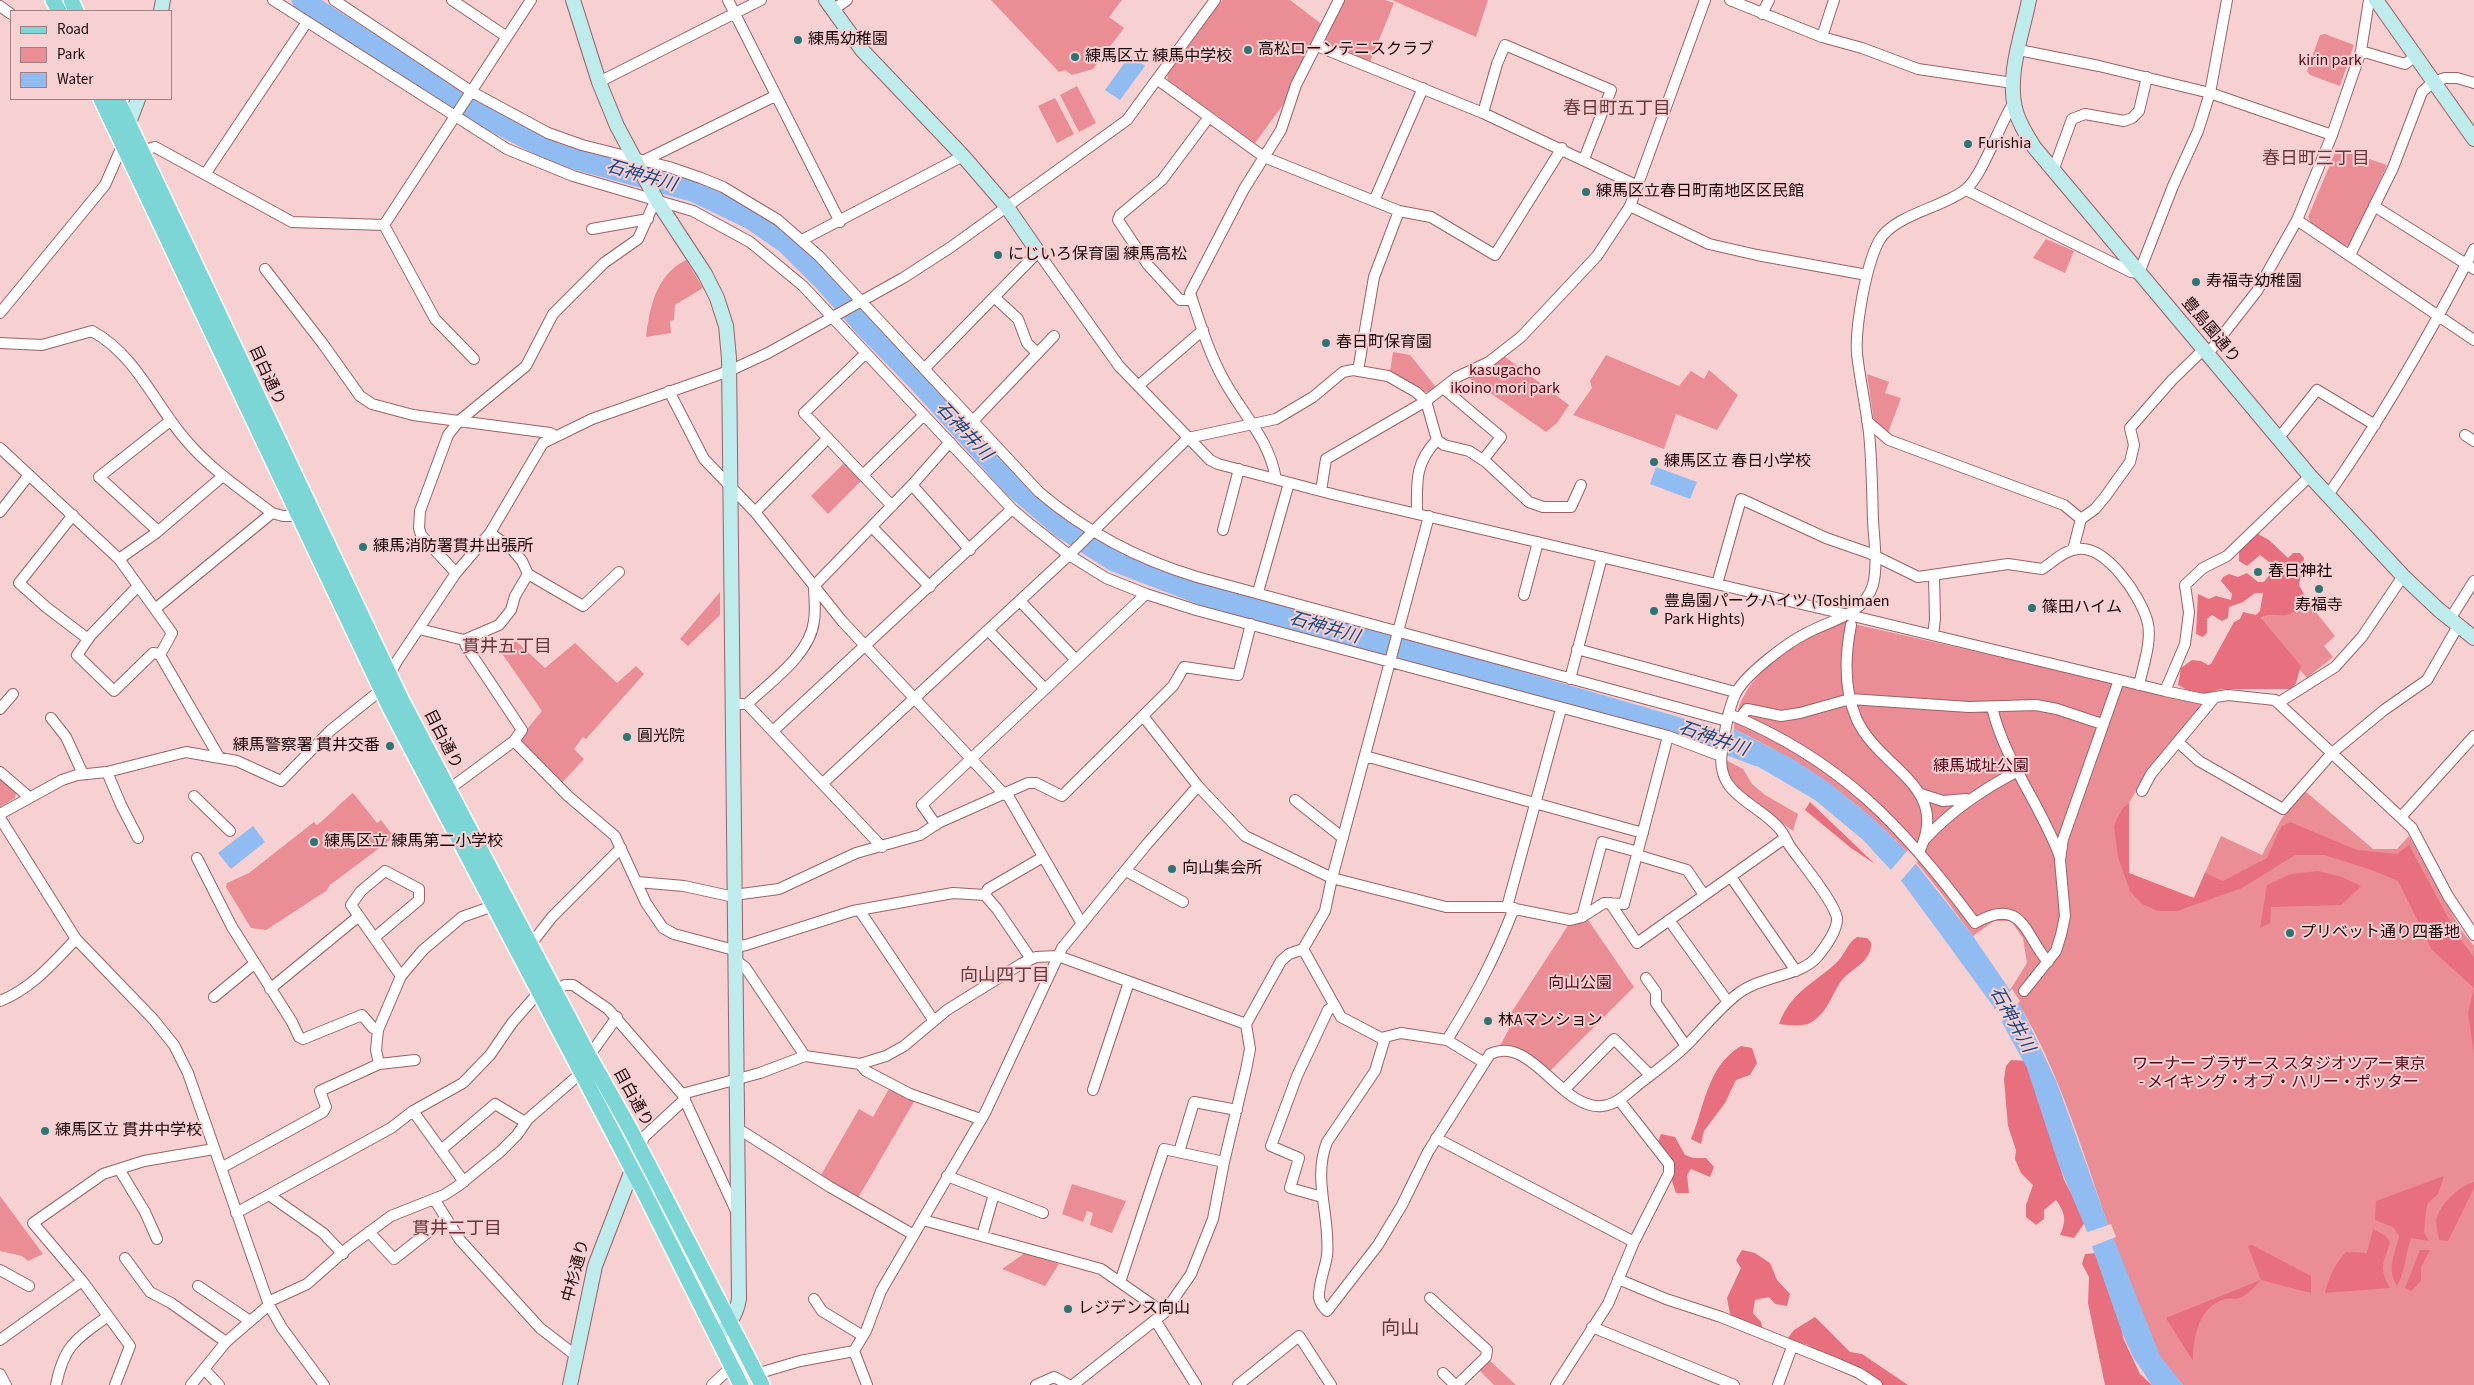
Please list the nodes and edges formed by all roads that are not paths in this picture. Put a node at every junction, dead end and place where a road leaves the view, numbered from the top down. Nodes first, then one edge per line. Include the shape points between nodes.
1 (273, 0) edge
2 (334, 0) edge
3 (452, 0) edge
4 (531, 0) edge
5 (573, 0) edge
6 (728, 0) edge
7 (761, 0) edge
8 (847, 0) edge
9 (1216, 0) edge
10 (1338, 0) edge
11 (1705, 0) edge
12 (1730, 0) edge
13 (1769, 0) edge
14 (1834, 0) edge
15 (2029, 0) edge
16 (2227, 0) edge
17 (2369, 0) edge
18 (2376, 0) edge
19 (829, 5) edge
20 (735, 14) junction
21 (1762, 14) junction
22 (307, 22) junction
23 (507, 37) junction
24 (1822, 37) junction
25 (1317, 46) junction
26 (2019, 50) junction
27 (2361, 51) junction
28 (2416, 56) junction
29 (2148, 77) junction
30 (1158, 80) junction
31 (599, 82) junction
32 (2013, 82) junction
33 (2434, 82) junction
34 (2474, 83) edge
35 (1423, 88) junction
36 (472, 92) junction
37 (2210, 93) junction
38 (775, 96) junction
39 (101, 100) edge
40 (117, 100) edge
41 (138, 100) edge
42 (2014, 102) junction
43 (1483, 113) junction
44 (454, 117) junction
45 (1209, 117) junction
46 (128, 123) junction
47 (2332, 135) junction
48 (2474, 139) edge
49 (122, 144) junction
50 (1562, 148) junction
51 (140, 151) junction
52 (963, 156) junction
53 (1264, 157) junction
54 (1584, 159) junction
55 (637, 161) junction
56 (2053, 171) junction
57 (206, 173) junction
58 (1638, 186) junction
59 (1966, 190) junction
60 (654, 196) junction
61 (1374, 201) junction
62 (1630, 206) junction
63 (2374, 206) junction
64 (1007, 207) junction
65 (1399, 210) junction
66 (648, 219) junction
67 (2297, 220) junction
68 (840, 222) junction
69 (384, 225) junction
70 (592, 229) dead end
71 (802, 240) junction
72 (2474, 249) edge
73 (1038, 252) junction
74 (2350, 256) junction
75 (2470, 267) edge
76 (265, 270) dead end
77 (2139, 273) junction
78 (1867, 275) junction
79 (994, 297) junction
80 (1192, 300) junction
81 (860, 302) junction
82 (0, 313) edge
83 (2439, 316) junction
84 (833, 317) junction
85 (1203, 330) junction
86 (1054, 336) dead end
87 (2474, 340) edge
88 (0, 343) edge
89 (1037, 353) junction
90 (2205, 353) junction
91 (865, 354) junction
92 (474, 359) dead end
93 (924, 369) junction
94 (728, 371) junction
95 (1358, 371) junction
96 (1138, 386) junction
97 (1443, 388) junction
98 (669, 391) junction
99 (1426, 401) junction
100 (924, 415) junction
101 (170, 421) junction
102 (458, 421) junction
103 (973, 421) junction
104 (1867, 421) junction
105 (1252, 423) junction
106 (2375, 425) junction
107 (2465, 435) dead end
108 (556, 436) junction
109 (828, 438) junction
110 (1188, 438) junction
111 (2278, 439) junction
112 (1438, 440) junction
113 (2474, 441) edge
114 (950, 442) junction
115 (0, 448) edge
116 (1483, 460) junction
117 (1239, 469) junction
118 (29, 475) junction
119 (864, 475) junction
120 (223, 476) junction
121 (2310, 476) junction
122 (1276, 479) junction
123 (1289, 483) junction
124 (729, 485) junction
125 (912, 485) junction
126 (1581, 485) dead end
127 (1321, 491) junction
128 (2328, 495) junction
129 (892, 506) junction
130 (1012, 510) junction
131 (0, 512) edge
132 (755, 512) junction
133 (272, 513) junction
134 (1417, 514) junction
135 (72, 516) junction
136 (299, 516) junction
137 (1429, 516) junction
138 (2081, 519) junction
139 (872, 527) junction
140 (1223, 530) dead end
141 (158, 531) junction
142 (1092, 532) junction
143 (490, 533) junction
144 (1538, 542) junction
145 (970, 550) junction
146 (2073, 550) junction
147 (1069, 556) junction
148 (1602, 557) junction
149 (1874, 557) junction
150 (119, 559) junction
151 (619, 572) dead end
152 (456, 573) junction
153 (528, 574) junction
154 (1934, 576) junction
155 (2403, 576) junction
156 (2474, 581) edge
157 (1717, 584) junction
158 (138, 586) junction
159 (814, 586) junction
160 (930, 587) junction
161 (1258, 592) junction
162 (1146, 594) junction
163 (1524, 595) dead end
164 (1020, 601) junction
165 (155, 609) junction
166 (1850, 620) junction
167 (2454, 623) junction
168 (1251, 624) junction
169 (419, 628) junction
170 (988, 630) junction
171 (1399, 632) junction
172 (1933, 635) junction
173 (2474, 638) edge
174 (88, 639) junction
175 (464, 640) junction
176 (866, 646) junction
177 (1577, 649) junction
178 (160, 654) junction
179 (1076, 660) junction
180 (1390, 663) junction
181 (390, 675) junction
182 (1570, 679) junction
183 (2119, 680) junction
184 (2139, 685) junction
185 (1045, 689) junction
186 (381, 690) junction
187 (1735, 692) junction
188 (2165, 692) junction
189 (13, 694) dead end
190 (2215, 697) junction
191 (914, 699) junction
192 (1850, 699) junction
193 (2278, 703) junction
194 (732, 704) junction
195 (747, 704) junction
196 (1992, 707) junction
197 (0, 709) edge
198 (1561, 709) junction
199 (1143, 716) junction
200 (51, 718) dead end
201 (1728, 718) junction
202 (1740, 718) junction
203 (2102, 724) junction
204 (773, 731) junction
205 (1668, 736) junction
206 (2474, 736) edge
207 (514, 741) junction
208 (2178, 742) junction
209 (2332, 753) junction
210 (1365, 756) junction
211 (1721, 756) junction
212 (219, 757) junction
213 (972, 758) junction
214 (2018, 771) junction
215 (0, 772) edge
216 (107, 772) junction
217 (84, 774) junction
218 (822, 783) junction
219 (1198, 786) junction
220 (448, 790) junction
221 (2142, 792) dead end
222 (1006, 794) junction
223 (1921, 794) junction
224 (194, 796) dead end
225 (29, 797) junction
226 (1969, 799) junction
227 (1295, 800) dead end
228 (1536, 802) junction
229 (0, 816) edge
230 (2401, 818) junction
231 (936, 825) junction
232 (230, 831) dead end
233 (1643, 833) junction
234 (138, 838) dead end
235 (1343, 838) junction
236 (1785, 838) junction
237 (1925, 838) junction
238 (882, 847) junction
239 (621, 848) junction
240 (1920, 850) junction
241 (1637, 853) junction
242 (1043, 857) junction
243 (197, 858) dead end
244 (2060, 858) junction
245 (1126, 871) junction
246 (1730, 877) junction
247 (1332, 878) junction
248 (637, 882) junction
249 (985, 895) junction
250 (1704, 895) junction
251 (734, 896) junction
252 (1183, 902) dead end
253 (1610, 903) junction
254 (493, 906) junction
255 (1511, 908) junction
256 (860, 911) junction
257 (359, 916) junction
258 (1582, 917) junction
259 (1669, 920) junction
260 (1082, 924) junction
261 (2474, 935) edge
262 (374, 938) junction
263 (76, 940) junction
264 (531, 944) junction
265 (1303, 949) junction
266 (734, 952) junction
267 (1058, 956) junction
268 (1031, 960) junction
269 (2048, 962) junction
270 (254, 964) junction
271 (1796, 971) junction
272 (401, 976) junction
273 (1646, 978) dead end
274 (1129, 982) junction
275 (270, 989) junction
276 (554, 990) junction
277 (2024, 991) dead end
278 (538, 992) junction
279 (214, 997) dead end
280 (0, 1001) edge
281 (1728, 1002) junction
282 (1334, 1006) junction
283 (617, 1017) junction
284 (934, 1021) junction
285 (1246, 1024) junction
286 (378, 1030) junction
287 (1385, 1038) junction
288 (1447, 1040) junction
289 (1686, 1046) junction
290 (588, 1056) junction
291 (805, 1056) junction
292 (415, 1060) dead end
293 (1483, 1062) junction
294 (379, 1064) junction
295 (860, 1064) junction
296 (580, 1073) junction
297 (1650, 1076) junction
298 (736, 1079) junction
299 (1092, 1090) dead end
300 (1564, 1090) junction
301 (684, 1097) junction
302 (1619, 1100) junction
303 (1237, 1110) junction
304 (413, 1111) junction
305 (980, 1119) junction
306 (525, 1122) junction
307 (737, 1128) junction
308 (1436, 1138) junction
309 (214, 1149) junction
310 (441, 1150) junction
311 (640, 1150) junction
312 (1179, 1152) junction
313 (1224, 1162) junction
314 (220, 1168) junction
315 (119, 1169) junction
316 (632, 1170) junction
317 (947, 1176) junction
318 (464, 1182) junction
319 (994, 1194) junction
320 (270, 1195) junction
321 (1322, 1196) junction
322 (434, 1199) junction
323 (1042, 1212) dead end
324 (236, 1213) junction
325 (739, 1217) junction
326 (446, 1218) junction
327 (923, 1220) junction
328 (369, 1232) junction
329 (914, 1235) junction
330 (982, 1236) junction
331 (157, 1239) dead end
332 (1634, 1242) junction
333 (343, 1254) junction
334 (125, 1258) dead end
335 (0, 1270) edge
336 (1618, 1279) junction
337 (82, 1281) junction
338 (1120, 1282) junction
339 (29, 1286) dead end
340 (198, 1286) dead end
341 (1430, 1298) dead end
342 (814, 1299) dead end
343 (269, 1303) junction
344 (1164, 1313) junction
345 (108, 1316) junction
346 (1154, 1320) junction
347 (250, 1321) junction
348 (729, 1324) junction
349 (1592, 1327) junction
350 (863, 1336) junction
351 (716, 1337) junction
352 (0, 1340) edge
353 (226, 1342) junction
354 (1792, 1347) junction
355 (854, 1351) junction
356 (575, 1355) junction
357 (731, 1367) junction
358 (204, 1369) junction
359 (1443, 1373) dead end
360 (0, 1374) edge
361 (759, 1380) edge
362 (6, 1385) edge
363 (56, 1385) edge
364 (116, 1385) edge
365 (191, 1385) edge
366 (219, 1385) edge
367 (324, 1385) edge
368 (570, 1385) edge
369 (712, 1385) edge
370 (741, 1385) edge
371 (867, 1385) edge
372 (1036, 1385) edge
373 (1071, 1385) edge
374 (1196, 1385) edge
375 (1238, 1385) edge
376 (1331, 1385) edge
377 (1456, 1385) edge
378 (1556, 1385) edge
379 (1734, 1385) edge
380 (1778, 1385) edge
381 (1877, 1385) edge

1 - 22 street
2 - 36 street
3 - 23 street
4 - 23 street
5 - 31 street
6 - 20 street
7 - 20 street
8 - 19 street
9 - 30 street
10 - 25 street
11 - 58 street
12 - 21 street
13 - 21 street
14 - 24 street
15 - 26 street, 豊島園通り
16 - 37 street
17 - 27 street
18 - 28 street
19 - 52 street via 862,50
20 - 31 street
20 - 38 street
21 - 24 street
22 - 44 street
22 - 57 street
23 - 36 street
24 - 32 street via 1918,68
25 - 35 street
25 - 53 street via 1296,85 1280,130
26 - 29 street
26 - 32 street, 豊島園通り
27 - 28 street via 2405,64
27 - 47 street
28 - 33 street
29 - 37 street
29 - 56 street via 2139,110 2132,118 2124,121 2085,114 2072,120
30 - 45 street
30 - 64 street via 1127,120
31 - 55 street
32 - 42 street, 豊島園通り
33 - 34 street via 2457,78
33 - 48 street
33 - 63 street via 2422,92 2393,168
35 - 43 street
35 - 61 street
36 - 44 street
36 - 55 street via 548,133
37 - 47 street
37 - 77 street via 2198,132
38 - 55 street
38 - 68 street
39 - 49 main road, 目白通り
40 - 46 main road, 目白通り
41 - 46 street
42 - 56 street, 豊島園通り via 2020,124
42 - 59 street
43 - 50 street
43 - 54 street via 1505,45 1611,90
44 - 60 street via 507,149 546,167
44 - 69 street
45 - 53 street
45 - 80 street via 1162,180 1118,220 1148,265 1179,299
46 - 49 street
46 - 51 main road, 目白通り
47 - 67 street
49 - 82 street via 104,185
49 - 136 main road, 目白通り
50 - 54 street
50 - 65 street via 1495,255 1430,217
51 - 57 street via 155,147
51 - 181 main road, 目白通り
52 - 64 street
52 - 68 street
53 - 61 street
53 - 80 street via 1190,293
54 - 58 street
55 - 60 street
55 - 71 street via 670,167 722,187 778,220
56 - 77 street, 豊島園通り
57 - 69 street via 292,222
58 - 62 street
59 - 77 street via 2131,272
59 - 78 street via 1885,233 1879,240
60 - 66 street
60 - 84 street via 693,211 750,242 803,286
60 - 94 street via 705,274 723,311
61 - 65 street
62 - 78 street via 1709,244
62 - 97 street via 1597,256 1520,337 1490,362 1457,377
63 - 74 street
63 - 75 street
64 - 73 street
64 - 81 street via 919,268
65 - 95 street via 1374,277
66 - 70 street
66 - 102 street via 638,239 604,263 554,314 526,366
67 - 74 street
67 - 90 street via 2257,291
68 - 71 street
69 - 92 street via 435,319
71 - 81 street
72 - 75 street
73 - 79 street
73 - 96 street via 1119,366
74 - 83 street
75 - 83 street
76 - 102 street via 324,344 360,396 372,404
77 - 90 street, 豊島園通り
78 - 104 street via 1857,349
79 - 89 street via 1018,319 1027,343
79 - 93 street
80 - 85 street
81 - 84 street
81 - 93 street
83 - 87 street
83 - 106 street
84 - 91 street
84 - 94 street
85 - 96 street
85 - 105 street via 1225,384
86 - 89 street
88 - 101 street via 42,345 92,331 109,340 130,361
89 - 103 street
90 - 111 street, 豊島園通り
90 - 138 street via 2172,380 2130,428 2134,444 2130,462 2095,509
91 - 100 street
91 - 109 street via 804,413
93 - 103 street
94 - 98 street
94 - 124 street
95 - 99 street via 1388,376
95 - 105 street via 1343,372 1276,419
96 - 110 street
97 - 99 street
97 - 116 street via 1501,437
98 - 108 street
98 - 124 street via 704,459
99 - 112 street
99 - 127 street via 1326,459
100 - 114 street
100 - 119 street
101 - 120 street
101 - 141 street via 99,477
102 - 108 street
102 - 152 street via 448,435 418,522 421,535
103 - 142 street via 1039,492
104 - 138 street via 1889,440 2064,505
104 - 149 street
105 - 110 street
105 - 122 street via 1268,450
106 - 111 street via 2317,390
106 - 128 street
107 - 113 street
108 - 143 street via 540,446
109 - 119 street
109 - 132 street
110 - 117 street via 1210,460
110 - 142 street
111 - 121 street, 豊島園通り
112 - 116 street via 1444,445 1469,451
112 - 134 street via 1426,451 1420,465
114 - 125 street
114 - 130 street
115 - 118 street
116 - 126 street via 1520,496 1543,507 1571,507
117 - 122 street
117 - 140 street
118 - 131 street
118 - 135 street
119 - 129 street
120 - 133 street
120 - 141 street
121 - 128 street, 豊島園通り
121 - 188 street via 2227,556 2203,568 2185,585 2189,612 2185,644
122 - 123 street
123 - 127 street
123 - 161 street
124 - 132 street
124 - 194 street
125 - 129 street
125 - 145 street
127 - 134 street
128 - 155 street, 豊島園通り
129 - 139 street
130 - 145 street
130 - 147 street
132 - 159 street
133 - 136 street
133 - 165 street
134 - 137 street
135 - 150 street
135 - 174 street via 19,583
136 - 186 main road, 目白通り
137 - 144 street
137 - 171 street
138 - 146 street
139 - 159 street
139 - 160 street
141 - 150 street
142 - 147 street
142 - 161 street via 1169,568
143 - 152 street
143 - 153 street via 511,548
144 - 148 street
144 - 163 street
145 - 160 street
146 - 154 street via 2042,570 2008,564
146 - 184 street via 2080,548 2095,554 2119,570 2147,620 2146,656
147 - 162 street via 1106,578
147 - 164 street
148 - 157 street
148 - 177 street
149 - 154 street via 1918,577
149 - 157 street via 1741,499
149 - 166 street via 1873,583
150 - 158 street
151 - 153 street via 583,606
152 - 169 street
153 - 175 street via 503,622
154 - 172 street
155 - 167 street, 豊島園通り
155 - 193 street via 2362,637 2335,667
156 - 167 street
157 - 166 street
158 - 165 street
158 - 174 street
159 - 176 street
159 - 195 street via 814,622 806,642 796,657
160 - 176 street
161 - 171 street
162 - 168 street
162 - 179 street
164 - 170 street
164 - 179 street
165 - 178 street via 172,633
166 - 172 street
166 - 187 street via 1802,635 1748,677
166 - 192 street via 1847,646
167 - 173 street, 豊島園通り
167 - 209 street via 2427,680
168 - 180 street
168 - 199 street via 1238,675 1184,667 1173,686
169 - 175 street
169 - 181 street
170 - 185 street
170 - 191 street
171 - 180 street
171 - 182 street
172 - 183 street
174 - 178 street via 77,655 114,691 153,652
175 - 207 street via 522,730
176 - 191 street
176 - 204 street
177 - 182 street
177 - 187 street
178 - 212 street
179 - 185 street
180 - 198 street
180 - 210 street
181 - 186 street
181 - 220 main road, 目白通り
182 - 201 street
183 - 184 street
183 - 203 street
184 - 188 street
185 - 213 street
186 - 212 street via 331,730 281,781 237,761
186 - 254 main road, 目白通り
187 - 201 street
188 - 190 street
189 - 197 street
190 - 193 street via 2228,695
190 - 208 street
191 - 213 street
191 - 218 street
192 - 196 street
192 - 202 street via 1781,716 1747,709
192 - 223 street via 1857,720 1869,737
193 - 209 street
194 - 195 street
194 - 251 street
195 - 204 street
196 - 203 street via 2036,705
196 - 214 street via 2002,739
198 - 205 street
198 - 228 street
199 - 219 street
199 - 222 street via 1062,796 1028,783
200 - 217 street via 66,737
201 - 202 street
201 - 211 street
202 - 240 street via 1797,746 1836,773
203 - 244 street via 2070,816
204 - 218 street
205 - 211 street
205 - 233 street
206 - 230 street
207 - 220 street
207 - 239 street via 568,796 615,836
208 - 209 street via 2199,761 2283,810
208 - 221 street via 2151,774
209 - 230 street
210 - 228 street
210 - 235 street
211 - 236 street via 1720,769 1734,792 1781,828
212 - 216 street via 186,752
213 - 222 street
213 - 231 street via 922,805
214 - 226 street
214 - 244 street via 2051,833
215 - 225 street
216 - 217 street
216 - 234 street
217 - 225 street via 62,780
218 - 238 street
219 - 245 street
219 - 247 street via 1245,836
220 - 264 main road, 目白通り
222 - 231 street
222 - 242 street
223 - 226 street via 1942,801
223 - 237 street via 1927,809
224 - 232 street
225 - 229 street
226 - 237 street
227 - 235 street
228 - 233 street
228 - 255 street
229 - 263 street
230 - 261 street via 2412,828 2448,896
231 - 238 street via 920,835
233 - 241 street
235 - 247 street
236 - 246 street
236 - 271 street via 1837,918 1835,928 1819,955
237 - 240 street
238 - 251 street via 856,853 779,888
239 - 248 street
239 - 264 street via 552,917
240 - 269 street via 1975,923 1989,914 2014,918 2024,924
241 - 250 street via 1687,870
241 - 253 street via 1624,904
241 - 258 street via 1602,842
242 - 249 street via 988,889
242 - 260 street
243 - 270 street
244 - 269 street via 2065,916 2056,950
245 - 252 street
245 - 260 street
246 - 250 street
246 - 271 street
247 - 255 street via 1446,907
247 - 265 street via 1325,911
248 - 251 street via 684,886
248 - 266 street via 663,928
249 - 256 street via 953,893
249 - 268 street
250 - 259 street
251 - 266 street
253 - 258 street via 1604,903
253 - 259 street via 1638,943
254 - 272 street via 462,917 423,950
254 - 278 main road, 目白通り
255 - 258 street via 1570,920
255 - 288 street via 1497,953
256 - 266 street via 746,945
256 - 284 street
257 - 262 street
257 - 262 street via 351,905 385,871 419,889 419,900
257 - 275 street
259 - 281 street
260 - 267 street
262 - 272 street
263 - 280 street via 32,983 17,995
263 - 309 street via 174,1045 188,1073
264 - 276 main road, 目白通り
265 - 282 street
265 - 285 street via 1281,961
266 - 291 street
266 - 298 street
267 - 268 street
267 - 274 street
267 - 305 street
268 - 284 street via 970,995
269 - 277 street
270 - 275 street
270 - 279 street
271 - 281 street via 1752,984
272 - 286 street
273 - 289 street via 1656,992 1656,1004
274 - 285 street
274 - 299 street
275 - 286 street via 303,1039 362,1015
276 - 283 street via 565,985 578,987
276 - 290 main road, 目白通り
278 - 296 main road, 目白通り
278 - 304 street via 490,1055 463,1082
281 - 289 street
282 - 287 street via 1341,1017
282 - 321 street via 1328,1010 1297,1076 1271,1146 1300,1158 1290,1188
283 - 290 street
283 - 301 street
284 - 295 street via 904,1046
285 - 303 street via 1250,1049
286 - 294 street via 376,1050
287 - 288 street via 1401,1033
287 - 321 street via 1375,1071 1325,1148 1320,1172
288 - 293 street
289 - 297 street
290 - 311 main road, 目白通り
291 - 295 street
291 - 298 street
292 - 294 street
293 - 300 street via 1500,1049 1517,1054 1546,1073
293 - 308 street
294 - 314 street via 320,1091 326,1107 323,1112
295 - 305 street via 866,1071 910,1094
296 - 306 street
296 - 316 main road, 目白通り
297 - 300 street via 1614,1039
297 - 302 street
298 - 301 street
298 - 307 street
300 - 302 street via 1596,1106
301 - 311 street via 649,1130
301 - 325 street
302 - 332 street via 1669,1164 1669,1173
303 - 312 street via 1194,1102
303 - 313 street
304 - 310 street
304 - 320 street via 391,1128
305 - 317 street
306 - 310 street via 495,1104
306 - 318 street via 512,1140
307 - 325 street
307 - 329 street via 830,1188
308 - 321 street via 1378,1245 1326,1312 1319,1299 1327,1256 1327,1220
308 - 332 street
309 - 314 street
309 - 315 street via 144,1161
310 - 318 street
311 - 316 street
311 - 348 main road, 目白通り
312 - 313 street
312 - 338 street via 1164,1149
313 - 344 street via 1213,1219 1202,1248 1191,1274
314 - 324 street
315 - 331 street
315 - 337 street via 103,1174 33,1223
316 - 351 main road, 目白通り
316 - 356 street, 中杉通り via 595,1266
317 - 319 street
317 - 327 street
318 - 322 street
319 - 323 street
319 - 330 street
320 - 324 street
320 - 333 street via 323,1233
322 - 326 street
322 - 328 street via 404,1209
324 - 343 street
325 - 348 street via 739,1299
326 - 328 street via 394,1260
326 - 356 street via 460,1240 540,1328
327 - 329 street
327 - 330 street
328 - 333 street
329 - 350 street via 881,1291
330 - 338 street via 1101,1269
332 - 336 street
333 - 343 street via 307,1284
334 - 353 street via 150,1292
335 - 339 street
336 - 349 street via 1608,1304
336 - 354 street
337 - 345 street
337 - 352 street
338 - 344 street
340 - 347 street
341 - 377 street via 1487,1350 1486,1357
342 - 350 street via 822,1311
343 - 347 street
343 - 367 street via 282,1328
344 - 346 street
345 - 363 street via 75,1340 61,1362
345 - 364 street via 130,1346
346 - 373 street
346 - 374 street
347 - 353 street
348 - 351 street
348 - 361 main road, 目白通り
349 - 378 street
349 - 379 street
350 - 355 street
351 - 357 main road, 目白通り
353 - 358 street
354 - 380 street
354 - 381 street via 1859,1373
355 - 361 street via 800,1361
355 - 371 street
356 - 368 street, 中杉通り
357 - 369 street
357 - 370 main road, 目白通り
358 - 365 street
358 - 366 street
359 - 377 street
360 - 362 street
372 - 373 street via 1054,1377
375 - 376 street via 1299,1336

